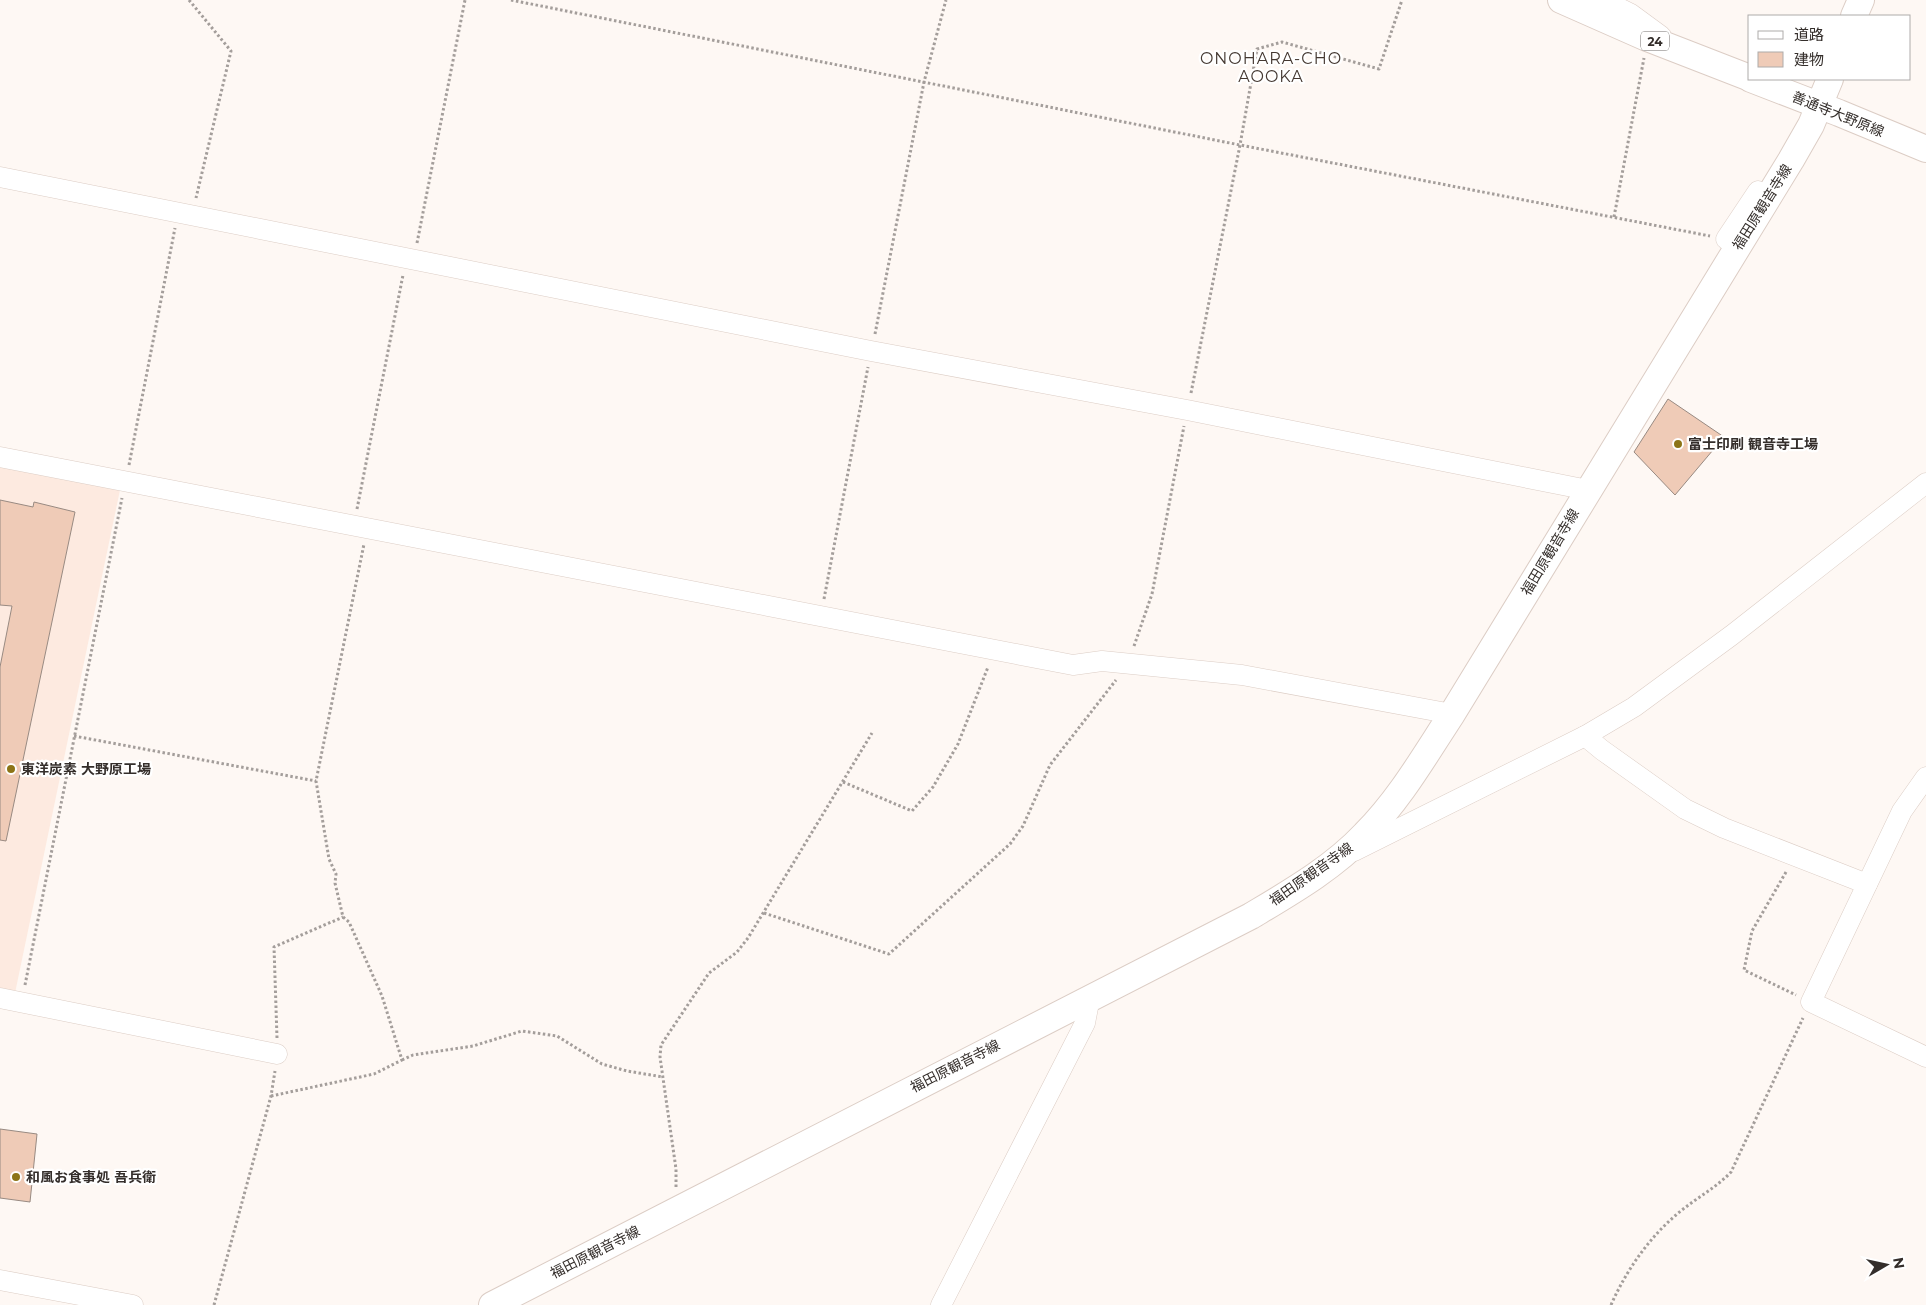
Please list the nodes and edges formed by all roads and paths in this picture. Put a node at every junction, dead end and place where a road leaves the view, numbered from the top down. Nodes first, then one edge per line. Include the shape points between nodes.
1 (189, 0) edge
2 (465, 0) edge
3 (511, 0) edge
4 (946, 0) edge
5 (1402, 0) edge
6 (1561, 0) edge
7 (1603, 0) edge
8 (1861, 0) edge
9 (1854, 15) edge
10 (1647, 38) junction
11 (1680, 51) junction
12 (1748, 78) edge
13 (1753, 80) edge
14 (1830, 80) edge
15 (924, 82) junction
16 (1820, 105) junction
17 (1240, 145) junction
18 (1926, 149) edge
19 (1791, 160) junction
20 (0, 177) edge
21 (185, 214) junction
22 (1614, 217) junction
23 (1726, 239) joint
24 (410, 258) junction
25 (871, 352) junction
26 (1187, 410) junction
27 (0, 457) edge
28 (126, 482) junction
29 (1926, 483) edge
30 (1588, 490) junction
31 (361, 526) junction
32 (820, 616) junction
33 (995, 650) junction
34 (1128, 663) junction
35 (1452, 714) junction
36 (872, 733) dead end
37 (74, 736) junction
38 (1585, 736) junction
39 (1926, 777) edge
40 (316, 781) junction
41 (843, 782) junction
42 (1795, 857) junction
43 (1337, 860) junction
44 (1867, 884) junction
45 (764, 913) junction
46 (343, 917) junction
47 (1090, 997) junction
48 (0, 998) edge
49 (22, 1002) junction
50 (1810, 1002) junction
51 (277, 1054) junction
52 (1926, 1057) edge
53 (402, 1060) junction
54 (663, 1077) junction
55 (271, 1096) junction
56 (676, 1210) junction
57 (0, 1280) edge
58 (133, 1305) edge
59 (214, 1305) edge
60 (492, 1305) edge
61 (941, 1305) edge
62 (1611, 1305) edge

1 - 21 path via 230,52
2 - 24 path
3 - 15 path
4 - 15 path
5 - 17 path via 1379,69 1282,42 1257,49
6 - 10 main road, 善通寺大野原線 / 24
7 - 11 street via 1631,14
8 - 9 main road
10 - 11 main road, 善通寺大野原線 / 24
10 - 22 path
11 - 12 main road, 善通寺大野原線 / 24
13 - 16 main road, 善通寺大野原線 / 24
14 - 16 main road, 福田原観音寺線
15 - 17 path
15 - 25 path
16 - 18 main road, 善通寺大野原線 / 24
16 - 19 main road, 福田原観音寺線
17 - 22 path
17 - 26 path
19 - 23 street via 1772,168
19 - 30 main road, 福田原観音寺線
20 - 21 street
21 - 24 street
21 - 28 path
22 - 23 path
24 - 25 street
24 - 31 path
25 - 26 street
25 - 32 path
26 - 30 street
26 - 34 path via 1152,594
27 - 28 street
28 - 31 street
28 - 37 path
29 - 38 street via 1732,635 1634,707
30 - 35 main road, 福田原観音寺線
31 - 32 street
31 - 40 path
32 - 33 street
33 - 34 street via 1073,665 1102,661
33 - 41 path via 958,744 932,787 912,812
34 - 35 street via 1242,675
34 - 45 path via 1050,765 1023,826 1010,844 889,954
35 - 43 main road, 福田原観音寺線 via 1385,812
36 - 41 path
37 - 40 path
37 - 49 path
38 - 42 street via 1685,809
38 - 43 street
39 - 44 street via 1902,811
40 - 46 path
41 - 45 path
42 - 44 street
42 - 50 path via 1752,932 1744,970
43 - 47 main road, 福田原観音寺線 via 1251,916
44 - 50 street
45 - 54 path via 737,952 709,973 661,1045
46 - 51 path via 274,947
46 - 53 path via 349,922 382,996
47 - 56 main road, 福田原観音寺線
47 - 61 street via 1085,1023
48 - 49 street
49 - 51 street
50 - 52 street
50 - 62 path via 1731,1172 1676,1215 1641,1252
51 - 55 path
53 - 54 path via 412,1055 473,1046 522,1031 557,1036 602,1064
53 - 55 path via 374,1074
54 - 56 path via 676,1169
55 - 59 path
56 - 60 main road, 福田原観音寺線
57 - 58 street

